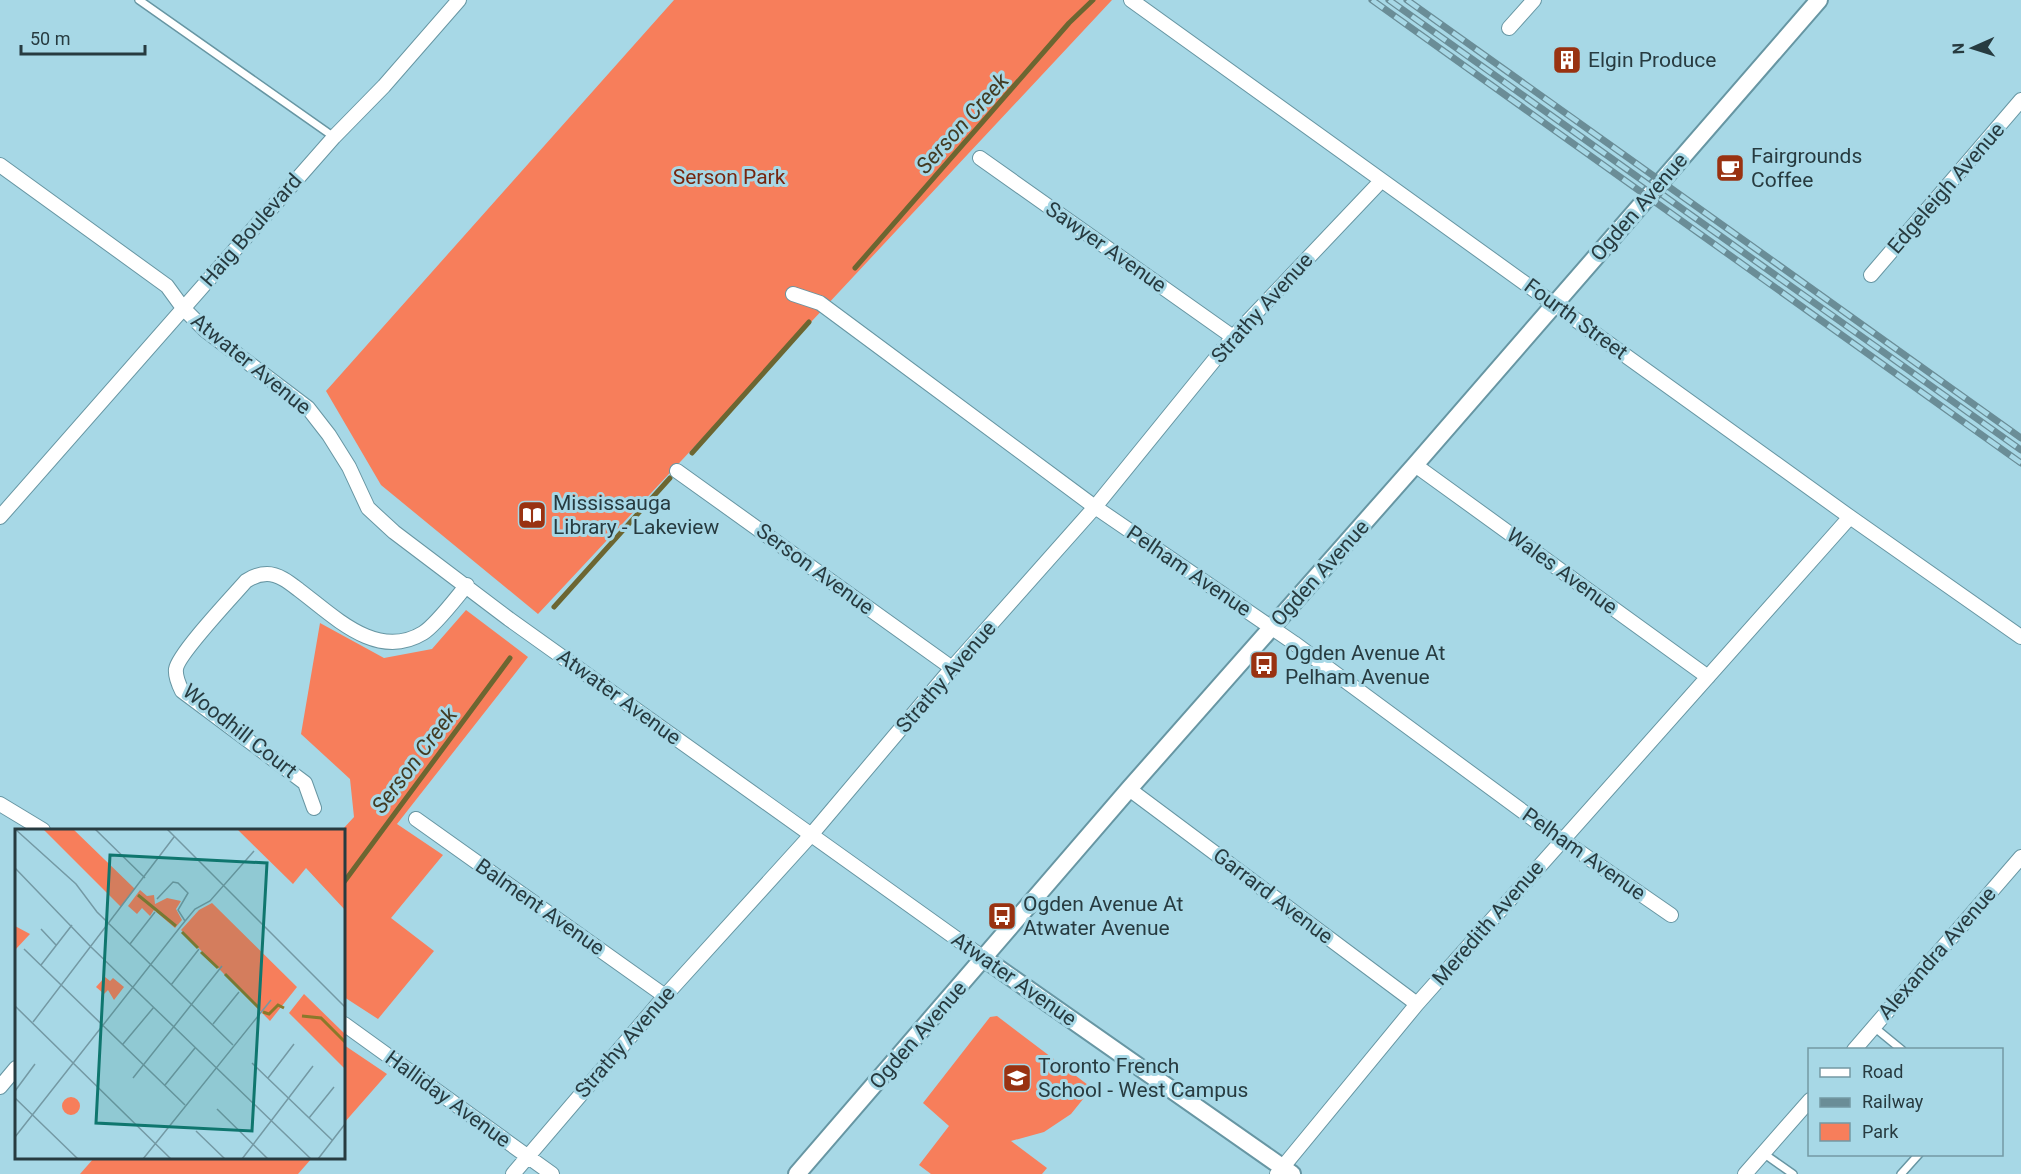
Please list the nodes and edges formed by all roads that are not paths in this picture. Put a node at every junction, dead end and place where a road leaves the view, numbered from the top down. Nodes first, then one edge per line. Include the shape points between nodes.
1 (139, 0) edge
2 (459, 0) edge
3 (1131, 0) edge
4 (1534, 0) edge
5 (1819, 0) edge
6 (1509, 28) dead end
7 (2021, 100) edge
8 (334, 137) junction
9 (980, 158) dead end
10 (0, 165) edge
11 (1381, 181) junction
12 (1871, 275) dead end
13 (793, 294) dead end
14 (1556, 305) junction
15 (183, 308) junction
16 (1233, 337) junction
17 (1415, 465) junction
18 (677, 471) dead end
19 (1095, 507) junction
20 (1850, 517) junction
21 (0, 518) edge
22 (467, 585) junction
23 (1271, 628) junction
24 (2021, 637) edge
25 (952, 668) junction
26 (1708, 677) junction
27 (1129, 789) junction
28 (0, 804) edge
29 (314, 808) dead end
30 (416, 819) dead end
31 (39, 829) edge
32 (811, 835) junction
33 (1562, 839) junction
34 (2021, 857) edge
35 (1671, 915) dead end
36 (985, 959) junction
37 (665, 996) junction
38 (1417, 1004) junction
39 (345, 1025) edge
40 (1874, 1027) junction
41 (1856, 1048) edge
42 (1900, 1048) edge
43 (15, 1069) edge
44 (0, 1087) edge
45 (1808, 1101) edge
46 (1763, 1153) junction
47 (1918, 1156) edge
48 (528, 1157) junction
49 (1284, 1172) edge
50 (513, 1174) edge
51 (552, 1174) edge
52 (797, 1174) edge
53 (1745, 1174) edge
54 (1793, 1174) edge
55 (1901, 1174) edge

1 - 8 lane
2 - 8 street, Haig Boulevard via 384,87
3 - 11 street, Fourth Street
4 - 6 street
5 - 14 street, Ogden Avenue
7 - 12 street, Edgeleigh Avenue
8 - 15 street, Haig Boulevard
9 - 16 street, Sawyer Avenue
10 - 15 street, Atwater Avenue via 167,286
11 - 14 street, Fourth Street
11 - 16 street, Strathy Avenue
13 - 19 street, Pelham Avenue via 820,303
14 - 17 street, Ogden Avenue
14 - 20 street, Fourth Street
15 - 21 street, Haig Boulevard
15 - 22 street, Atwater Avenue via 205,330 308,408 349,467 368,508
16 - 19 street, Strathy Avenue
17 - 23 street, Ogden Avenue
17 - 26 street, Wales Avenue
18 - 25 street, Serson Avenue
19 - 23 street, Pelham Avenue
19 - 25 street, Strathy Avenue
20 - 24 street, Fourth Street
20 - 26 street, Meredith Avenue
22 - 29 street, Woodhill Court via 426,631 410,640 392,643 375,641 352,630 283,578 256,575 246,581 183,654 176,668 183,691 305,783
22 - 32 street, Atwater Avenue
23 - 27 street, Ogden Avenue
23 - 33 street, Pelham Avenue
25 - 32 street, Strathy Avenue
26 - 33 street, Meredith Avenue
27 - 36 street, Ogden Avenue
27 - 38 street, Garrard Avenue
28 - 31 street
30 - 37 street, Balment Avenue
32 - 36 street, Atwater Avenue
32 - 37 street, Strathy Avenue
33 - 35 street, Pelham Avenue
33 - 38 street, Meredith Avenue
34 - 40 street, Alexandra Avenue
36 - 49 street, Atwater Avenue
36 - 52 street, Ogden Avenue
37 - 48 street, Strathy Avenue
38 - 49 street, Meredith Avenue
39 - 48 street, Halliday Avenue
40 - 41 street, Alexandra Avenue
40 - 42 lane
43 - 44 street
45 - 46 street
46 - 53 street
46 - 54 lane
47 - 55 lane
48 - 50 street, Strathy Avenue
48 - 51 street, Halliday Avenue

